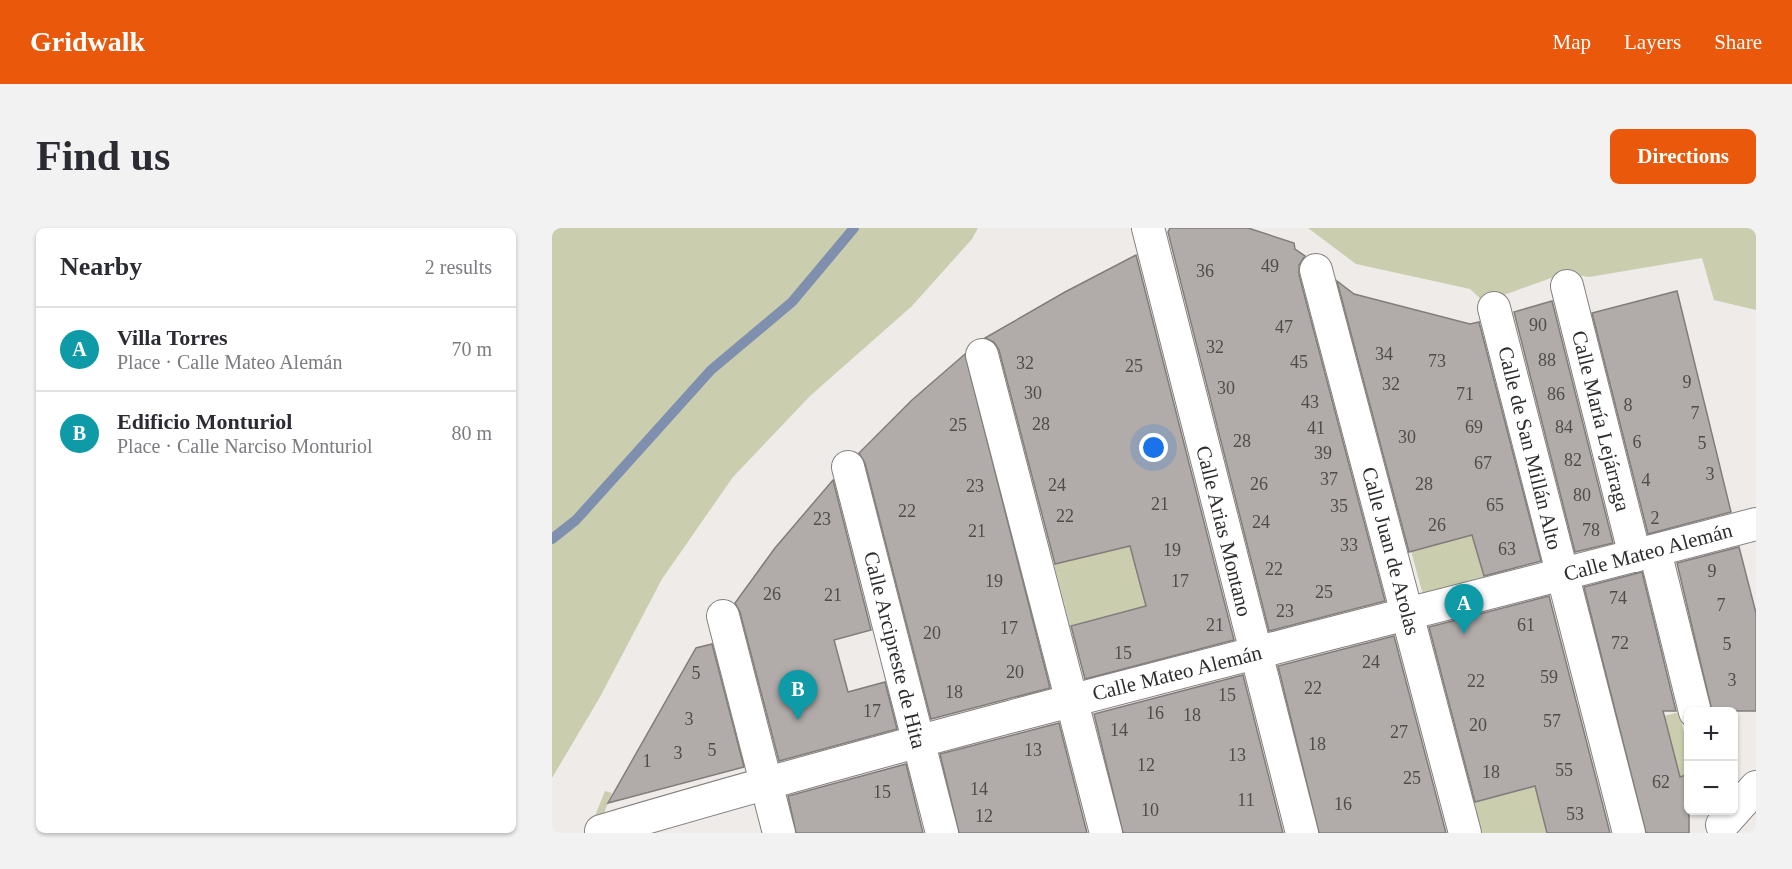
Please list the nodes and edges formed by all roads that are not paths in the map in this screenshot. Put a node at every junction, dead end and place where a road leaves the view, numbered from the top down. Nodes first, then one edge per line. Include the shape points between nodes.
1 (1148, 228) edge
2 (1316, 270) dead end
3 (1567, 286) dead end
4 (1494, 308) dead end
5 (982, 355) dead end
6 (848, 467) dead end
7 (1756, 526) edge
8 (1645, 553) junction
9 (1563, 574) junction
10 (1408, 614) junction
11 (723, 616) dead end
12 (1256, 652) junction
13 (1072, 700) junction
14 (1694, 707) edge
15 (918, 741) junction
16 (766, 782) junction
17 (1756, 786) edge
18 (1724, 823) edge
19 (602, 832) edge
20 (779, 833) edge
21 (942, 833) edge
22 (1106, 833) edge
23 (1302, 833) edge
24 (1465, 833) edge
25 (1629, 833) edge

1 - 12 street, Calle Arias Montano
2 - 10 street, Calle Juan de Arolas
3 - 8 street, Calle María Lejárraga
4 - 9 street, Calle de San Millán Alto
5 - 13 street
6 - 15 street, Calle Arcipreste de Hita
7 - 8 street, Calle Mateo Alemán
8 - 9 street, Calle Mateo Alemán
8 - 14 street, Calle María Lejárraga
9 - 10 street, Calle Mateo Alemán
9 - 25 street, Calle de San Millán Alto
10 - 12 street, Calle Mateo Alemán
10 - 24 street, Calle Juan de Arolas
11 - 16 street
12 - 13 street, Calle Mateo Alemán
12 - 23 street, Calle Arias Montano
13 - 15 street, Calle Mateo Alemán
13 - 22 street
15 - 16 street, Calle Mateo Alemán
15 - 21 street, Calle Arcipreste de Hita
16 - 19 street, Calle Mateo Alemán
16 - 20 street
17 - 18 street

